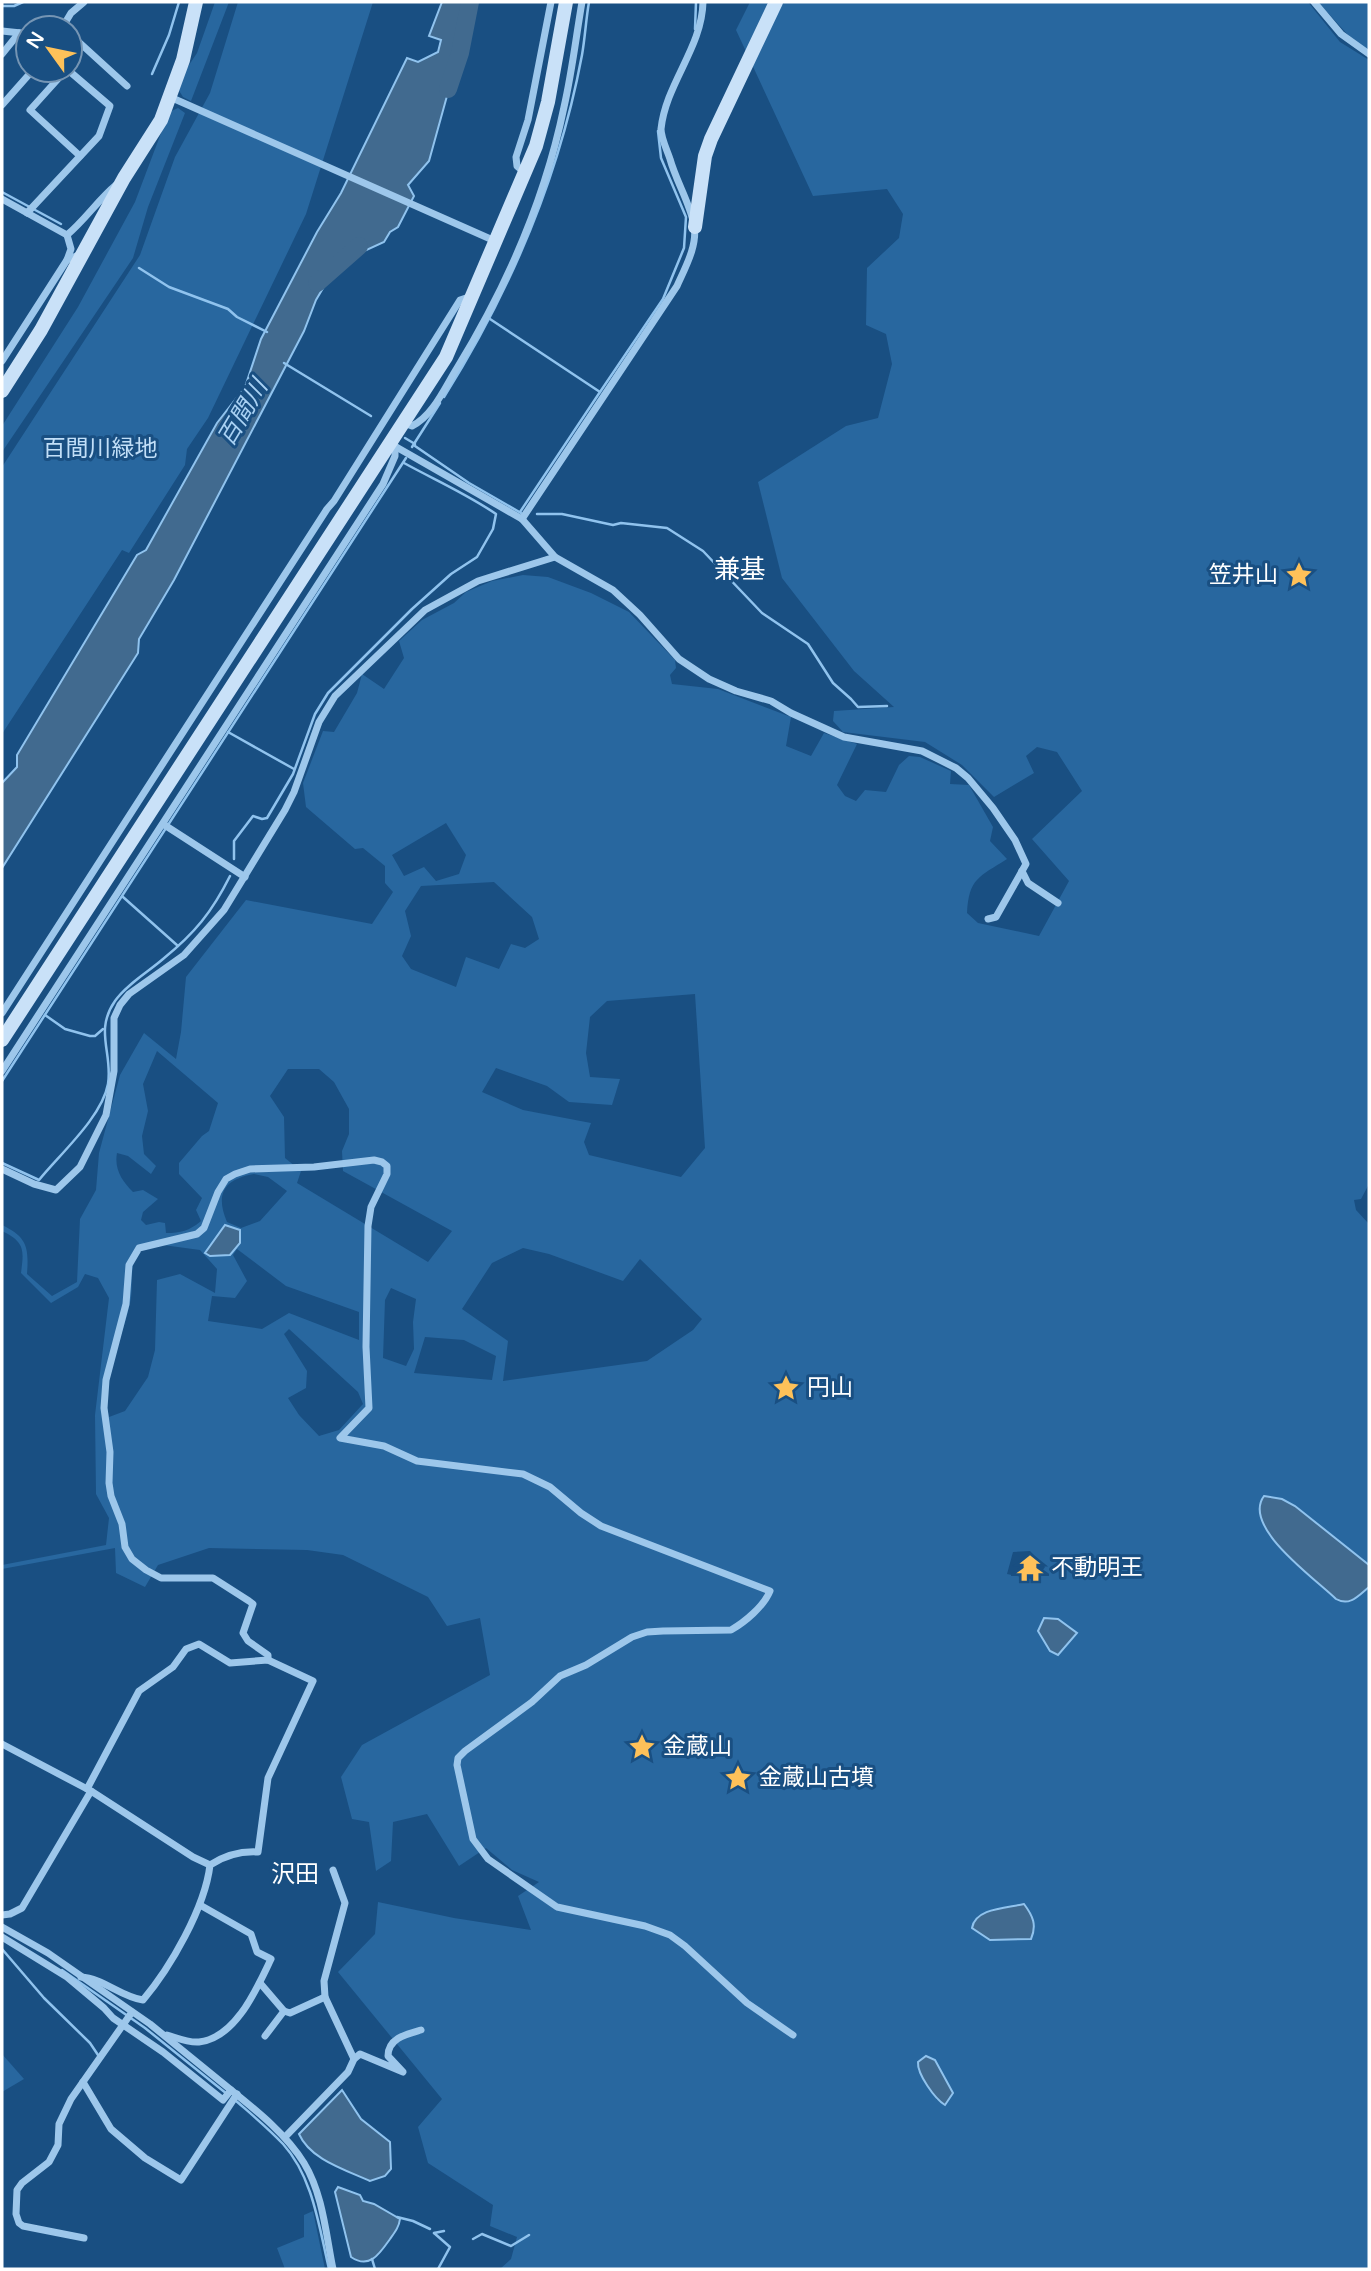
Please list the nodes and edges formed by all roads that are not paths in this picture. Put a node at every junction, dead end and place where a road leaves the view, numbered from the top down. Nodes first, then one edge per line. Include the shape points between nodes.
1 (69, 2) edge
2 (84, 2) edge
3 (196, 2) edge
4 (551, 2) edge
5 (566, 2) edge
6 (583, 2) edge
7 (703, 2) edge
8 (776, 2) edge
9 (1314, 2) edge
10 (76, 9) junction
11 (72, 14) edge
12 (14, 39) edge
13 (84, 47) edge
14 (2, 54) edge
15 (1369, 54) edge
16 (21, 84) edge
17 (54, 84) edge
18 (84, 84) edge
19 (127, 86) dead end
20 (174, 98) junction
21 (2, 105) edge
22 (80, 156) junction
23 (525, 172) junction
24 (124, 178) junction
25 (2, 199) edge
26 (30, 209) junction
27 (695, 227) junction
28 (66, 235) junction
29 (490, 238) junction
30 (82, 254) junction
31 (67, 260) junction
32 (473, 296) junction
33 (2, 361) edge
34 (2, 391) edge
35 (404, 423) junction
36 (393, 445) junction
37 (522, 519) junction
38 (555, 557) junction
39 (166, 825) junction
40 (1022, 871) junction
41 (245, 877) junction
42 (1058, 903) dead end
43 (988, 919) dead end
44 (2, 1013) edge
45 (2, 1040) edge
46 (2, 1071) edge
47 (2, 1169) edge
48 (268, 1660) junction
49 (2, 1744) edge
50 (89, 1790) junction
51 (209, 1865) junction
52 (333, 1870) dead end
53 (200, 1905) junction
54 (2, 1915) edge
55 (2, 1927) edge
56 (2, 1937) edge
57 (81, 1978) junction
58 (260, 1983) junction
59 (325, 1997) junction
60 (284, 2011) junction
61 (127, 2018) junction
62 (421, 2030) dead end
63 (163, 2034) junction
64 (793, 2035) dead end
65 (265, 2036) dead end
66 (354, 2059) junction
67 (83, 2082) junction
68 (231, 2095) junction
69 (285, 2137) junction
70 (84, 2238) dead end
71 (333, 2269) edge

1 - 10 street
2 - 10 street
3 - 20 street
4 - 23 street via 528,120 516,157 517,166
5 - 23 street via 548,102
6 - 35 street via 565,106 529,222 456,371 416,424
7 - 27 street via 700,29 670,97 661,131
8 - 27 street via 711,139
9 - 15 street via 1341,34
10 - 11 street
12 - 14 street
13 - 19 street
16 - 21 street
17 - 22 street via 30,110
18 - 22 street via 110,106 99,136
20 - 24 street
20 - 29 street
22 - 26 street
23 - 29 street
24 - 28 street
24 - 30 street
25 - 26 street
26 - 28 street
27 - 37 street via 677,286
28 - 31 street via 71,249
29 - 32 street
30 - 31 street
30 - 34 street
31 - 33 street
32 - 35 street via 446,357
32 - 44 street via 460,300
35 - 36 street
36 - 37 street
36 - 39 street via 396,456 383,484
36 - 45 street via 316,555
37 - 38 street
38 - 40 street via 613,590 679,659 719,684 771,701 844,737 922,751 956,768 1016,840 1026,864
38 - 41 street via 478,581 448,596 416,616 344,686 323,715 294,792
39 - 41 street
39 - 46 street
40 - 42 street via 1028,883
40 - 43 street via 996,917
41 - 47 street via 184,956 120,1005 114,1018 106,1115 80,1167 56,1189
48 - 50 street via 230,1663 199,1644 186,1649 173,1667 139,1691
48 - 51 street via 313,1681 268,1778 258,1852 245,1851
48 - 64 street via 243,1633 253,1604 213,1578 161,1578 132,1559 125,1548 109,1483 104,1408 106,1380 126,1304 129,1265 139,1248 197,1234 204,1228 222,1186 235,1174 250,1169 382,1162 387,1174 371,1207 368,1226 369,1408 341,1438 384,1446 424,1463 523,1474 550,1487 601,1525 771,1591 731,1630 663,1631 632,1637 560,1676 465,1751 457,1765 473,1839 488,1859 557,1907 670,1935 747,2003
49 - 50 street
50 - 51 street
50 - 54 street via 22,1908
51 - 53 street
52 - 59 street via 345,1903 324,1981
53 - 57 street via 160,1979 143,2000
53 - 58 street via 251,1934 257,1952 271,1959
55 - 57 street
56 - 61 street
57 - 61 street
58 - 60 street
58 - 63 street via 233,2024 212,2039 196,2042
59 - 60 street via 290,2013
59 - 66 street
60 - 65 street
61 - 63 street
61 - 67 street
61 - 68 street via 223,2100
62 - 66 street via 396,2039 388,2049 388,2056 403,2072 359,2054
63 - 68 street
66 - 69 street
67 - 68 street via 110,2129 181,2180
67 - 70 street via 64,2112 58,2145 49,2162 22,2183 16,2202 23,2226
68 - 69 street
69 - 71 street via 317,2193

